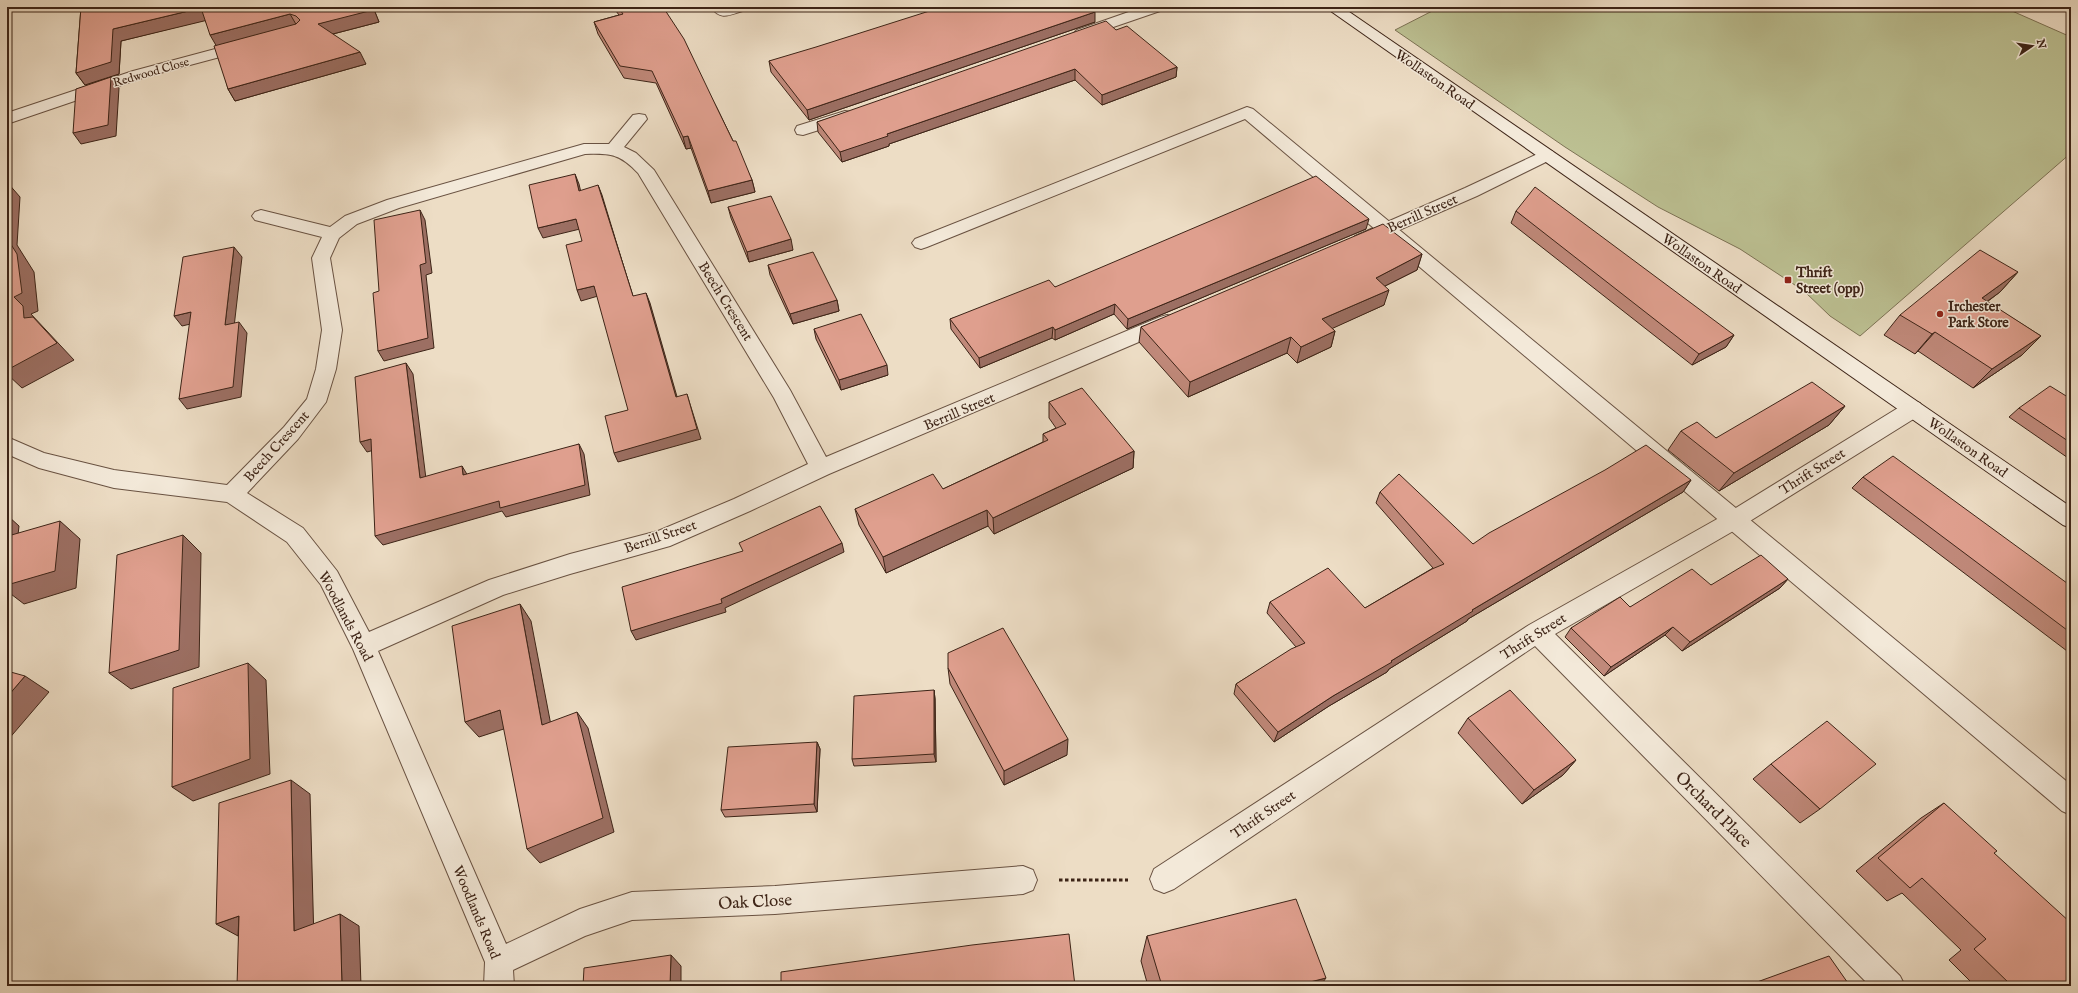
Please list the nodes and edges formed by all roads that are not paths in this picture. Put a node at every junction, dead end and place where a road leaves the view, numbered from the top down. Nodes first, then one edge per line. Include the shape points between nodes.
1 (718, 7) edge
2 (741, 7) edge
3 (1158, 7) edge
4 (1332, 7) edge
5 (1068, 38) edge
6 (259, 42) edge
7 (856, 112) edge
8 (7, 119) edge
9 (639, 119) dead end
10 (803, 130) dead end
11 (614, 148) junction
12 (1546, 155) junction
13 (261, 216) dead end
14 (1386, 229) junction
15 (333, 234) junction
16 (921, 244) dead end
17 (1343, 248) edge
18 (1183, 316) edge
19 (1913, 409) junction
20 (7, 445) edge
21 (821, 468) junction
22 (232, 494) junction
23 (2071, 519) edge
24 (1734, 520) junction
25 (1537, 632) junction
26 (364, 646) junction
27 (2071, 802) edge
28 (1164, 879) road end
29 (1023, 880) road end
30 (499, 974) edge
31 (1890, 986) edge

1 - 2 street via 722,12
3 - 5 street
4 - 12 street, Wollaston Road
6 - 8 street, Redwood Close via 139,74
7 - 10 street
9 - 11 street
11 - 15 street, Beech Crescent via 584,149 393,204 351,220
11 - 21 street, Beech Crescent via 633,157 645,170 783,395
12 - 14 street, Berrill Street via 1471,192
12 - 19 street, Wollaston Road
13 - 15 street
14 - 16 street via 1247,112
14 - 17 street, Berrill Street
14 - 24 street
15 - 22 street, Beech Crescent via 321,258 332,330 326,369 316,402 291,433
18 - 21 street, Berrill Street
19 - 23 street, Wollaston Road
19 - 24 street, Thrift Street
20 - 22 street, Woodlands Road via 38,460 114,479
21 - 26 street, Berrill Street via 662,539 497,587
22 - 26 street, Woodlands Road via 295,535 328,578
24 - 25 street, Thrift Street
24 - 27 street
25 - 28 street, Thrift Street
25 - 31 street, Orchard Place
26 - 30 street, Woodlands Road
29 - 30 street, Oak Close via 776,900 632,906 580,923

